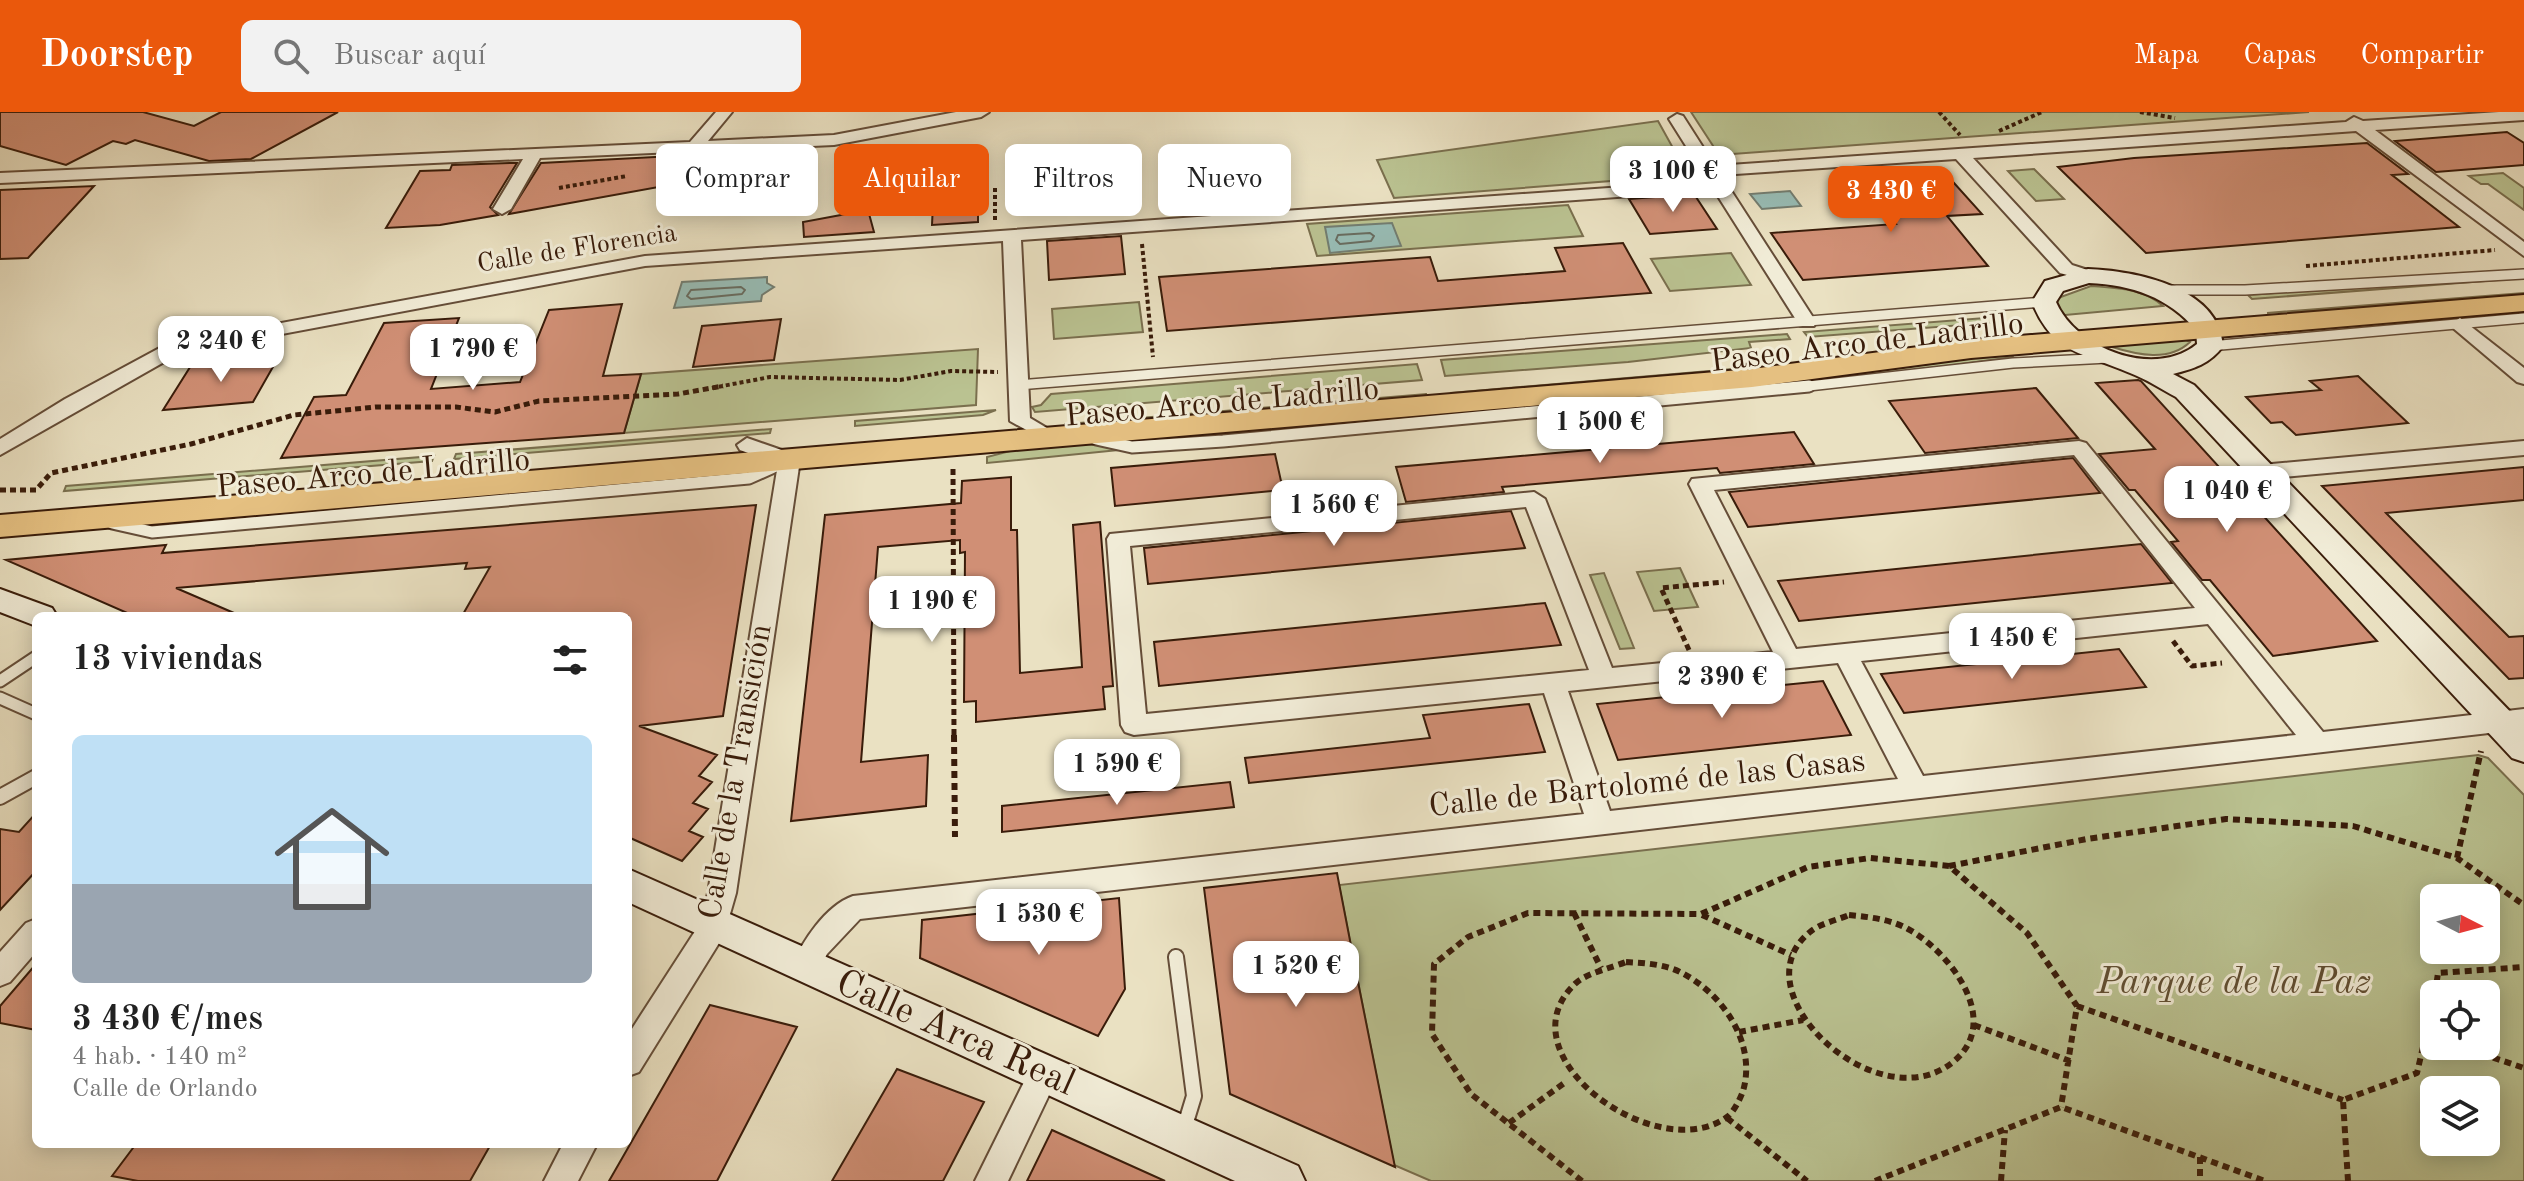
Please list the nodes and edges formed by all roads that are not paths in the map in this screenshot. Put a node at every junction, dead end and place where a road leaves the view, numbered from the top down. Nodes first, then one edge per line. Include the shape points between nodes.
1 (724, 112) edge
2 (981, 112) edge
3 (2339, 112) edge
4 (2524, 115) edge
5 (1677, 119) dead end
6 (2360, 127) junction
7 (697, 144) edge
8 (744, 144) edge
9 (656, 148) edge
10 (535, 153) junction
11 (1969, 153) junction
12 (0, 178) edge
13 (1715, 178) junction
14 (502, 209) dead end
15 (1003, 236) junction
16 (2524, 251) edge
17 (2524, 274) edge
18 (2073, 275) junction
19 (2524, 284) edge
20 (2160, 290) junction
21 (2524, 303) edge
22 (2524, 318) edge
23 (1807, 322) junction
24 (2056, 322) junction
25 (2460, 324) junction
26 (2198, 348) junction
27 (2108, 358) junction
28 (1018, 378) junction
29 (2524, 378) edge
30 (1020, 421) junction
31 (1062, 436) junction
32 (747, 445) junction
33 (0, 448) edge
34 (2524, 448) edge
35 (789, 460) junction
36 (2261, 472) junction
37 (0, 505) edge
38 (0, 526) edge
39 (0, 600) edge
40 (32, 612) edge
41 (2214, 615) junction
42 (1845, 654) junction
43 (32, 660) edge
44 (1789, 660) junction
45 (1604, 678) junction
46 (0, 681) edge
47 (1553, 683) junction
48 (0, 698) edge
49 (32, 712) edge
50 (2511, 721) edge
51 (2317, 743) junction
52 (2524, 748) edge
53 (32, 779) edge
54 (1917, 790) junction
55 (0, 797) edge
56 (1601, 824) junction
57 (632, 887) edge
58 (714, 926) junction
59 (32, 937) edge
60 (1176, 957) dead end
61 (805, 967) junction
62 (0, 973) edge
63 (632, 1056) edge
64 (1044, 1074) junction
65 (1182, 1135) junction
66 (579, 1148) edge
67 (1263, 1177) edge
68 (560, 1181) edge
69 (991, 1181) edge

1 - 7 street
2 - 8 street via 842,140
3 - 6 street
4 - 6 street, Calle de Florencia
5 - 13 street
6 - 11 street, Calle de Florencia
6 - 16 street
9 - 10 street
10 - 12 street
10 - 14 street
11 - 13 street, Calle de Florencia
11 - 18 street
13 - 15 street, Calle de Florencia
13 - 23 street
15 - 28 street
15 - 33 street, Calle de Florencia via 645,261 174,348
17 - 20 lane
18 - 20 street via 2115,277
18 - 24 street via 2047,293
19 - 26 main road, Paseo Arco de Ladrillo
20 - 26 street
21 - 26 main road, Paseo Arco de Ladrillo
22 - 25 lane, Paseo Arco de Ladrillo
23 - 24 lane, Paseo Arco de Ladrillo
23 - 28 lane, Paseo Arco de Ladrillo via 1155,375
24 - 26 main road, Paseo Arco de Ladrillo
24 - 27 street
24 - 30 main road, Paseo Arco de Ladrillo via 1801,355
24 - 31 main road, Paseo Arco de Ladrillo via 1971,349 1766,377
25 - 26 lane, Paseo Arco de Ladrillo
25 - 29 street
26 - 27 street via 2136,365
26 - 36 street
27 - 31 lane, Paseo Arco de Ladrillo via 1223,441 1132,447
28 - 30 street
30 - 31 street, Paseo Arco de Ladrillo
30 - 32 main road, Paseo Arco de Ladrillo
31 - 35 main road, Paseo Arco de Ladrillo
32 - 35 street, Paseo Arco de Ladrillo
32 - 37 main road, Paseo Arco de Ladrillo
34 - 36 street
35 - 38 main road, Paseo Arco de Ladrillo
35 - 58 street, Calle de la Transición
36 - 50 street
39 - 40 street
41 - 42 street
41 - 44 street via 2079,448 1700,484
41 - 51 street
42 - 44 street
42 - 54 street
43 - 46 lane
44 - 45 street
45 - 47 street
45 - 47 street via 1534,499 1118,539 1134,725
47 - 56 street
48 - 49 lane
50 - 51 street, Calle de Bartolomé de las Casas
50 - 52 street
51 - 54 street, Calle de Bartolomé de las Casas
53 - 55 lane
54 - 56 street, Calle de Bartolomé de las Casas
56 - 61 street, Calle de Bartolomé de las Casas via 853,908 817,945
57 - 58 street, Calle Arca Real
58 - 61 street, Calle Arca Real
58 - 63 street, Calle de la Transición
59 - 62 street
60 - 65 lane via 1194,1096
61 - 64 street, Calle Arca Real
64 - 65 street, Calle Arca Real
64 - 69 street
65 - 67 street, Calle Arca Real
66 - 68 street

